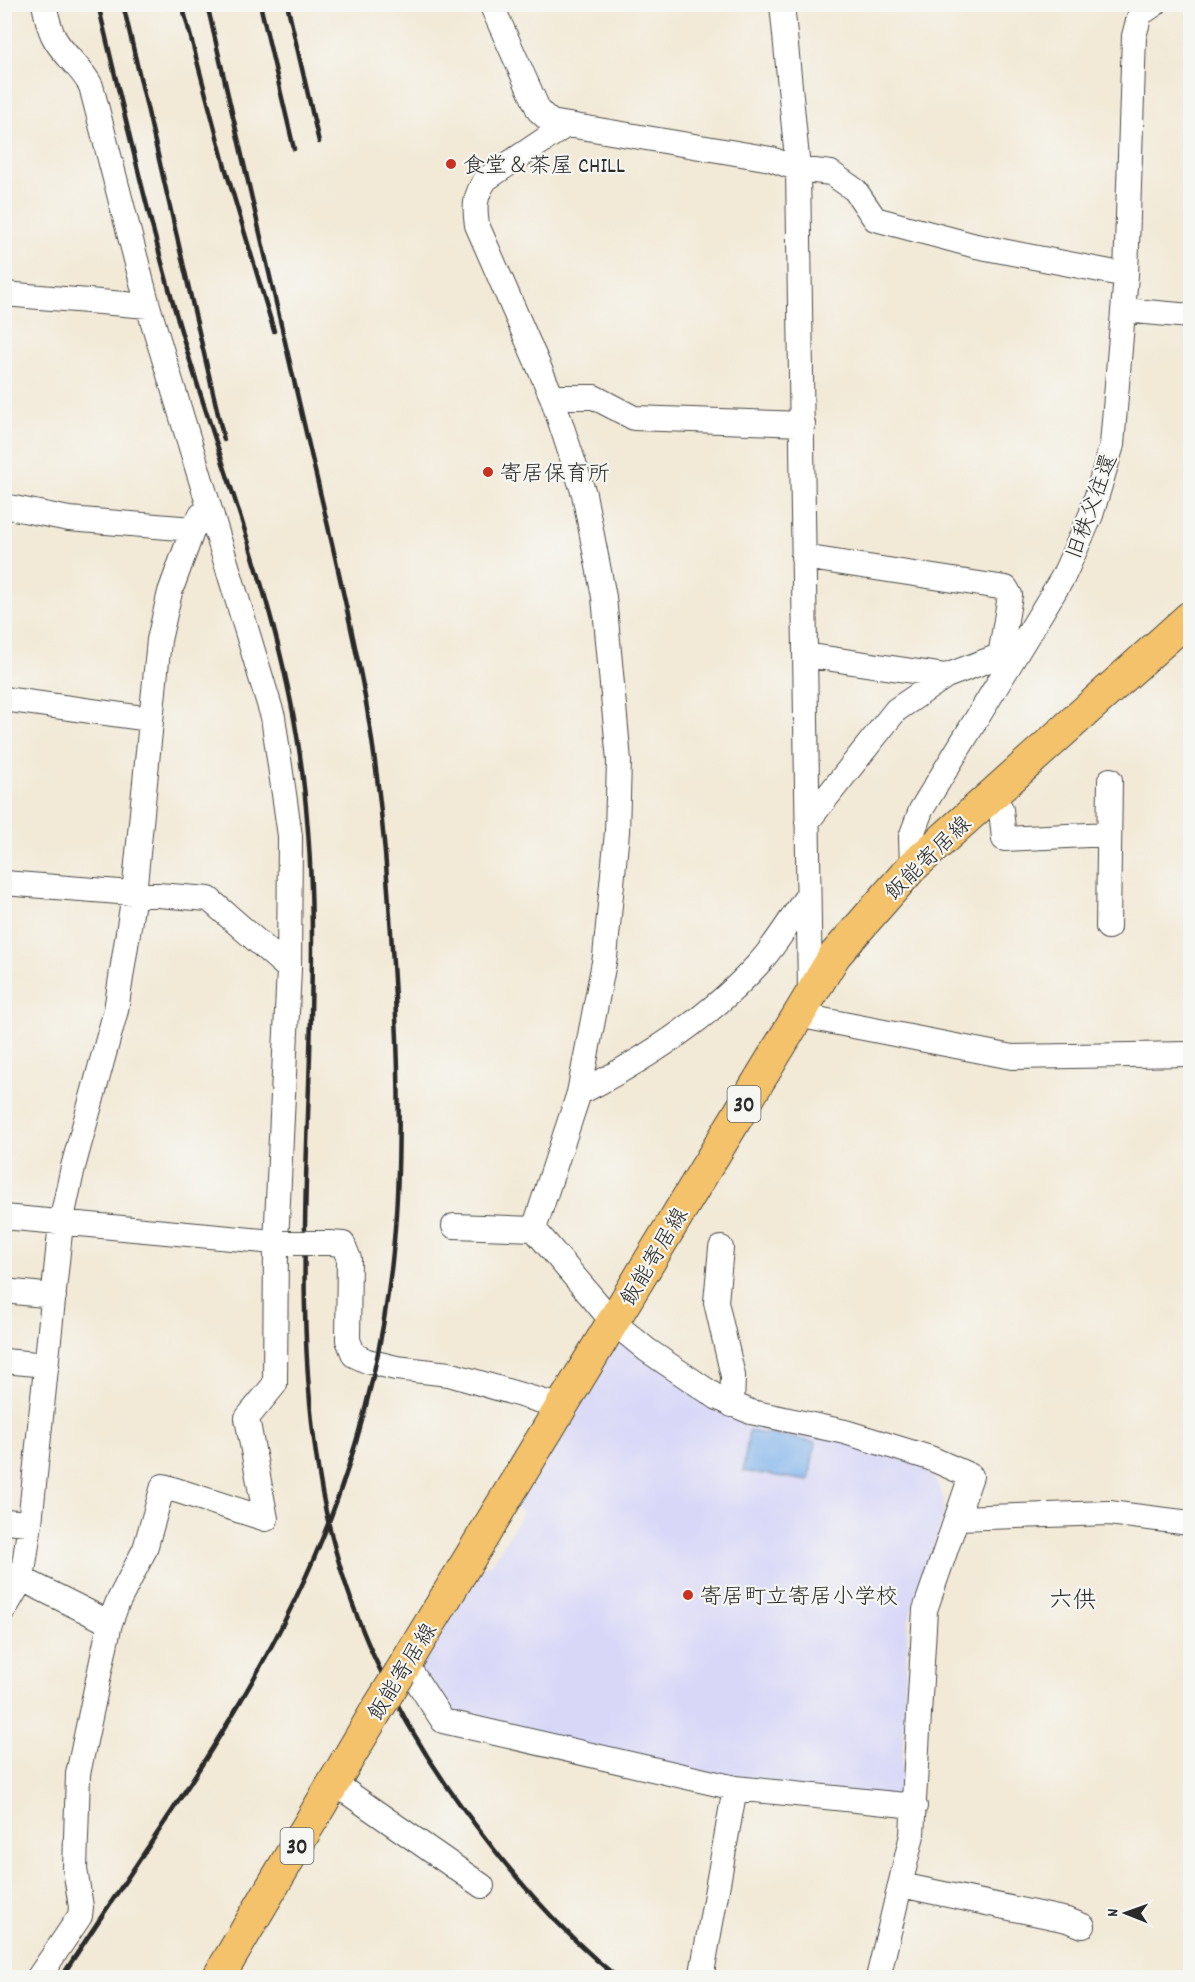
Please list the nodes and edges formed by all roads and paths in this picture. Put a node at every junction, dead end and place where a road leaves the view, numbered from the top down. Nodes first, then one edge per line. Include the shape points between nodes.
1 (44, 4) edge
2 (491, 4) edge
3 (782, 4) edge
4 (1155, 4) edge
5 (565, 126) junction
6 (798, 170) junction
7 (1126, 275) junction
8 (4, 294) edge
9 (148, 306) junction
10 (1124, 310) junction
11 (1191, 316) edge
12 (552, 397) junction
13 (802, 424) junction
14 (209, 503) junction
15 (4, 506) edge
16 (193, 528) junction
17 (803, 557) junction
18 (1191, 617) edge
19 (1010, 652) junction
20 (805, 655) junction
21 (946, 676) junction
22 (4, 699) edge
23 (150, 719) junction
24 (1110, 780) dead end
25 (991, 797) junction
26 (807, 822) junction
27 (1109, 834) junction
28 (912, 867) junction
29 (4, 883) edge
30 (134, 894) junction
31 (808, 895) junction
32 (1108, 927) dead end
33 (289, 969) junction
34 (804, 1004) junction
35 (1191, 1054) edge
36 (579, 1093) junction
37 (4, 1217) edge
38 (61, 1223) junction
39 (454, 1226) dead end
40 (534, 1229) junction
41 (280, 1243) junction
42 (722, 1248) dead end
43 (4, 1291) edge
44 (54, 1296) junction
45 (613, 1322) junction
46 (4, 1361) edge
47 (47, 1365) junction
48 (732, 1405) junction
49 (562, 1407) junction
50 (957, 1518) junction
51 (4, 1521) edge
52 (30, 1523) junction
53 (1191, 1523) edge
54 (22, 1579) junction
55 (4, 1610) edge
56 (110, 1623) junction
57 (403, 1669) junction
58 (334, 1783) junction
59 (735, 1788) junction
60 (915, 1806) junction
61 (901, 1885) junction
62 (482, 1886) dead end
63 (1083, 1926) dead end
64 (38, 1977) edge
65 (218, 1977) edge
66 (704, 1977) edge
67 (878, 1977) edge

1 - 9 street via 57,42 86,74 91,86
2 - 5 street via 539,111 551,122
3 - 6 street
4 - 7 street, 旧秩父往還 via 1140,14 1134,36
5 - 6 street via 771,159
5 - 12 street via 486,179 477,191 474,209 477,225
6 - 7 street via 831,173 855,190 875,219 976,246
6 - 13 street
7 - 10 street, 旧秩父往還
8 - 9 street
9 - 14 street
10 - 11 street
10 - 19 street, 旧秩父往還 via 1112,445 1101,486 1063,577
12 - 13 street via 594,397 634,418
12 - 36 street via 584,494 604,597 619,761 617,832 605,957
13 - 17 street
14 - 16 street
14 - 33 street via 273,717 279,751 290,836
15 - 16 street via 69,519
16 - 23 street via 161,630
17 - 19 street via 1006,588 1010,595
17 - 20 street
18 - 25 main road, 飯能寄居線 / 30
19 - 21 street
19 - 28 street, 旧秩父往還 via 921,810 911,837
20 - 21 street
20 - 26 street
21 - 26 street via 896,710
22 - 23 street
23 - 30 street
24 - 27 street
25 - 27 street via 1001,809 1004,839
25 - 28 main road, 飯能寄居線 / 30
26 - 31 street
27 - 32 street
28 - 34 main road, 飯能寄居線 / 30 via 862,921
29 - 30 street
30 - 33 street via 209,899
30 - 38 street via 116,1010
31 - 34 street
31 - 36 street via 760,962 711,1010 628,1068
33 - 41 street
34 - 35 street via 1012,1057
34 - 45 main road, 飯能寄居線 / 30
36 - 40 street
37 - 38 street
38 - 41 street
38 - 44 street
39 - 40 street
40 - 45 street
41 - 49 street, bridge via 343,1244 349,1259 348,1340 354,1355 396,1368 449,1374
41 - 56 street via 275,1384 246,1418 266,1519 163,1486 145,1549
42 - 48 street via 716,1302 733,1376
43 - 44 street
44 - 47 street
45 - 48 street via 647,1350
45 - 49 main road, 飯能寄居線 / 30
46 - 47 street
47 - 52 street
48 - 50 street via 845,1432 930,1458 971,1476
49 - 57 main road, 飯能寄居線 / 30
50 - 53 street via 1109,1513
50 - 60 street via 925,1610
51 - 52 street
52 - 54 street
54 - 55 street
54 - 56 street
56 - 64 street via 78,1774 75,1869 80,1916
57 - 58 main road, 飯能寄居線 / 30, bridge
57 - 59 street via 443,1721
58 - 62 street
58 - 65 main road, 飯能寄居線 / 30
59 - 60 street
59 - 66 street
60 - 61 street
61 - 63 street
61 - 67 street

